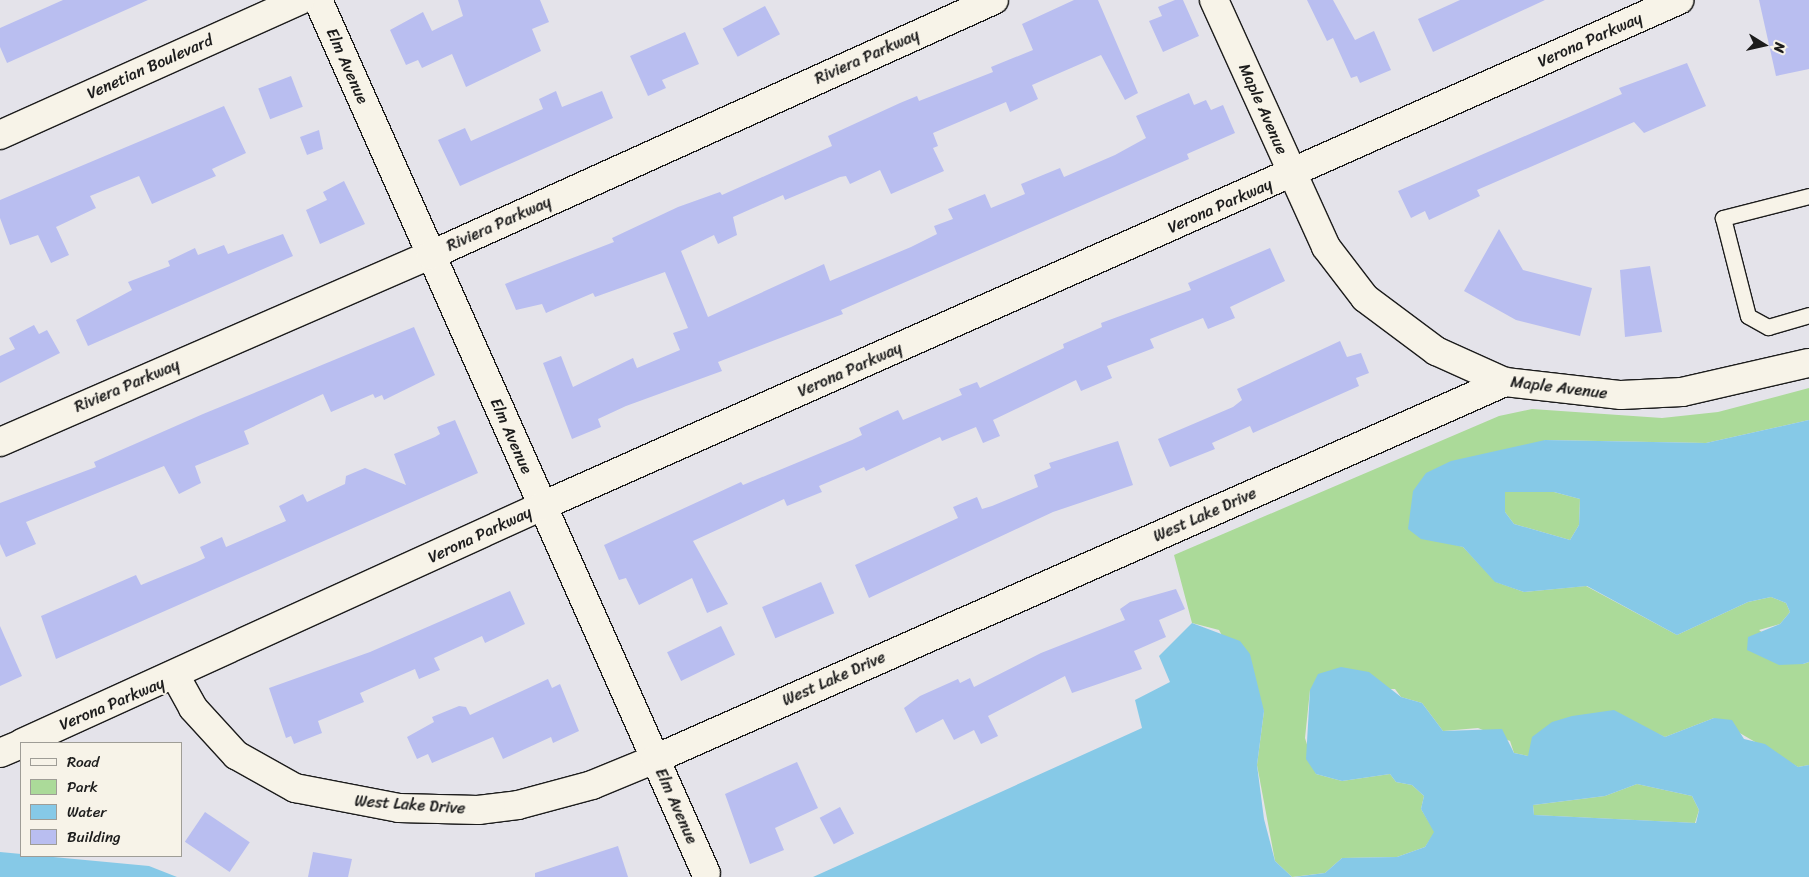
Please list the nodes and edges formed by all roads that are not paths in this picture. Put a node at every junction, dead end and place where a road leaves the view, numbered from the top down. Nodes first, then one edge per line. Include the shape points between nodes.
1 (300, 0) edge
2 (318, 0) edge
3 (994, 0) edge
4 (1214, 0) edge
5 (1679, 0) edge
6 (0, 135) edge
7 (1292, 174) junction
8 (1809, 196) edge
9 (431, 255) junction
10 (1809, 315) edge
11 (1809, 363) edge
12 (1505, 382) junction
13 (0, 442) edge
14 (542, 506) junction
15 (176, 677) junction
16 (27, 742) edge
17 (20, 745) edge
18 (0, 753) edge
19 (655, 759) junction
20 (706, 873) dead end

1 - 6 street, Venetian Boulevard
2 - 9 street, Elm Avenue
3 - 9 street, Riviera Parkway
4 - 7 street, Maple Avenue
5 - 7 street, Verona Parkway
7 - 12 street, Maple Avenue via 1326,248 1365,298 1436,352
7 - 14 street, Verona Parkway
8 - 10 lane via 1723,218 1748,316 1768,327
9 - 13 street, Riviera Parkway
9 - 14 street, Elm Avenue
11 - 12 street, Maple Avenue via 1652,396 1557,391
12 - 19 street, West Lake Drive
14 - 15 street, Verona Parkway
14 - 19 street, Elm Avenue
15 - 16 street, Verona Parkway
15 - 19 street, West Lake Drive via 206,723 259,772 295,788 366,804 432,810 518,805 592,785
17 - 18 street, Verona Parkway
19 - 20 street, Elm Avenue

